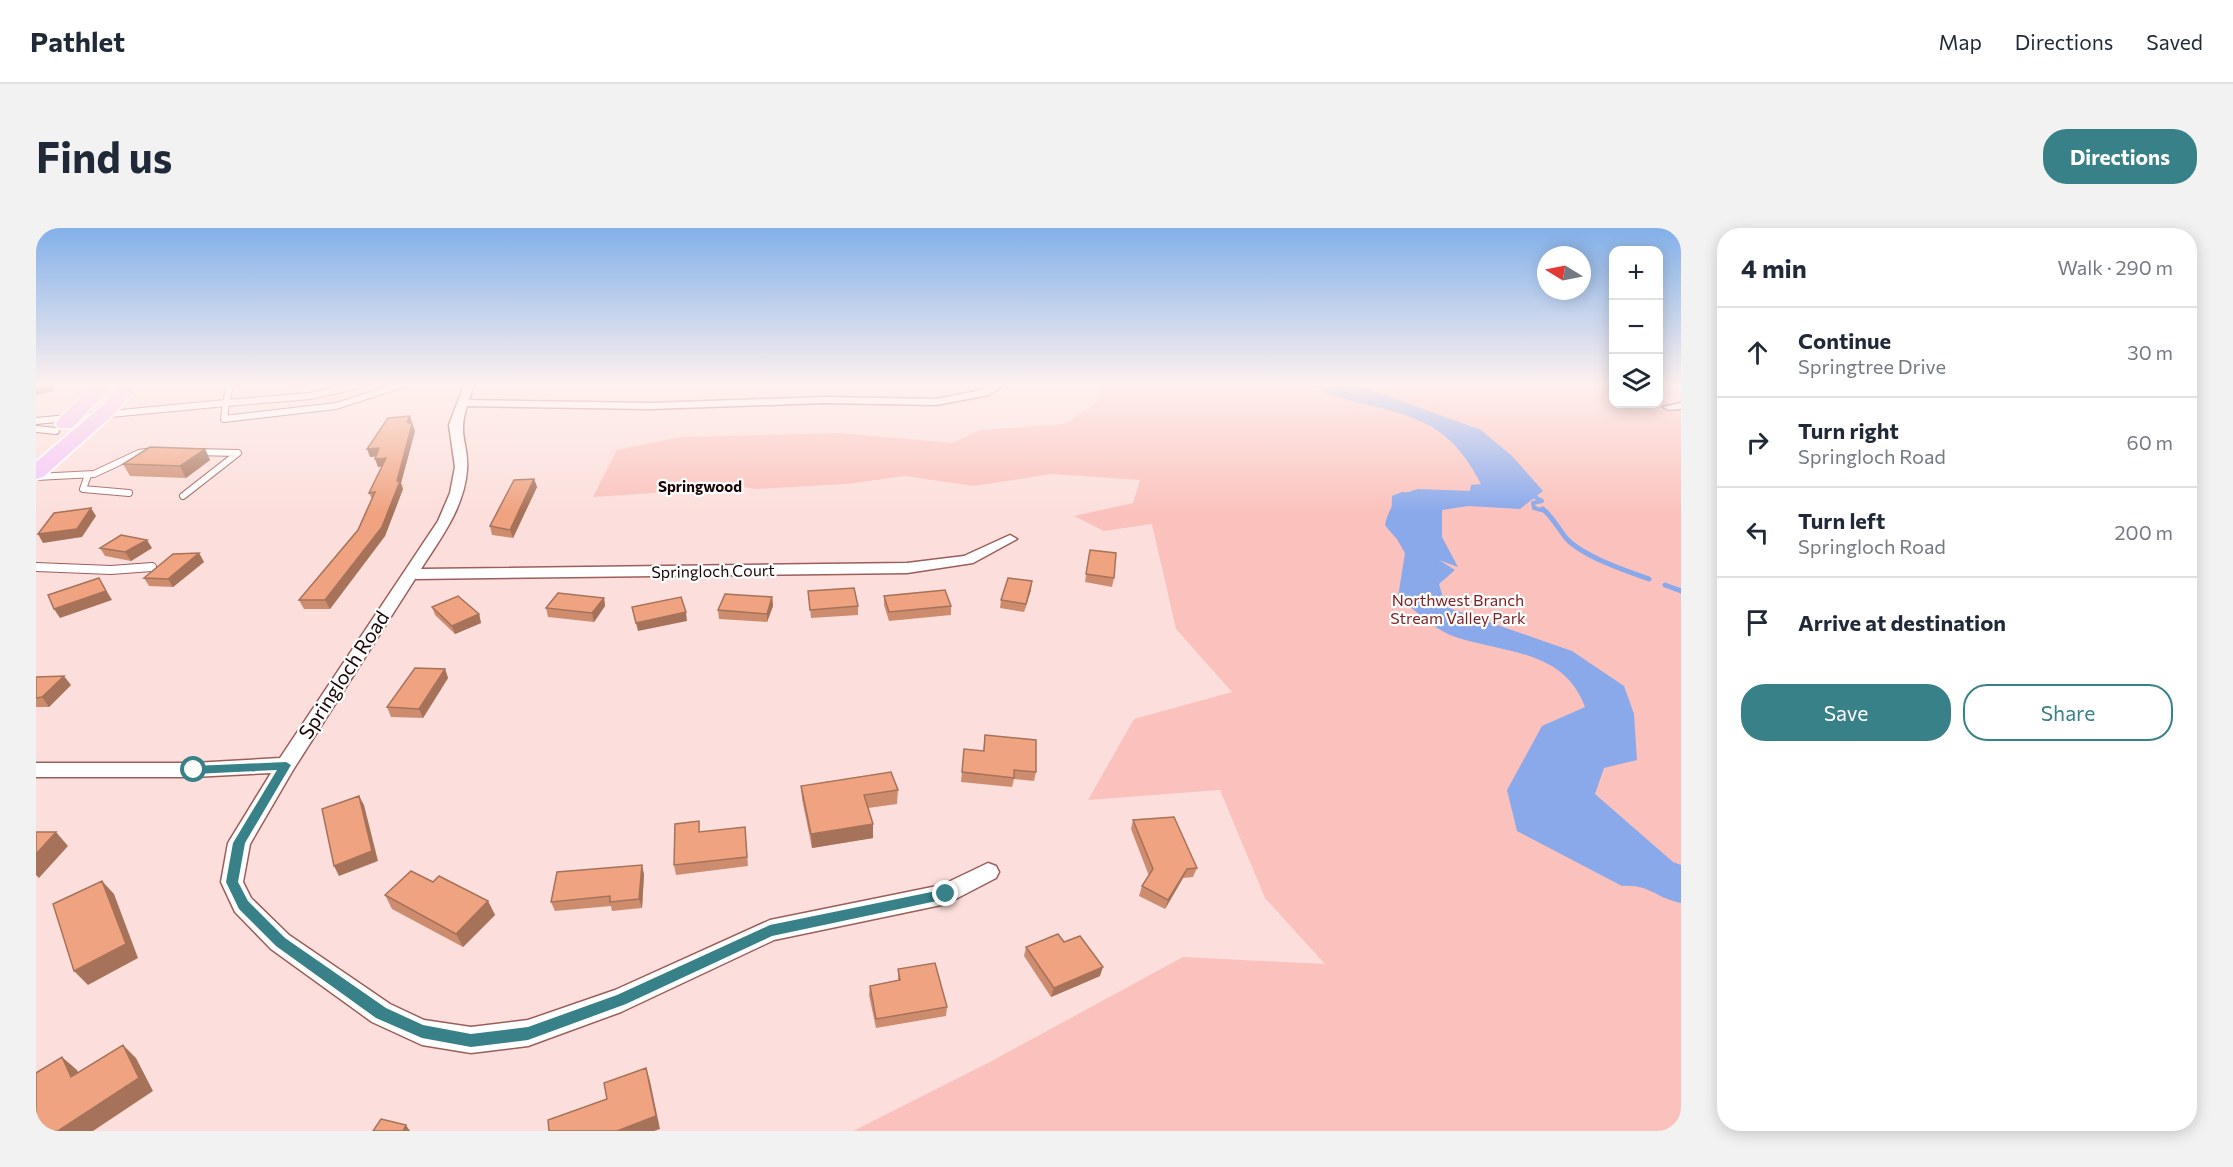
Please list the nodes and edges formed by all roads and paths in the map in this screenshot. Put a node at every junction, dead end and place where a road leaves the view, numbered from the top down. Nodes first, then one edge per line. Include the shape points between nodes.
1 (60, 427) edge
2 (88, 427) edge
3 (455, 427) edge
4 (36, 448) edge
5 (157, 451) edge
6 (180, 452) edge
7 (36, 472) edge
8 (88, 475) junction
9 (36, 477) edge
10 (129, 493) dead end
11 (183, 496) dead end
12 (1010, 539) dead end
13 (36, 567) edge
14 (152, 567) dead end
15 (411, 574) junction
16 (286, 765) junction
17 (36, 770) edge
18 (988, 872) dead end

1 - 4 main road
2 - 7 main road
3 - 15 street, Springloch Road via 461,466 458,493
5 - 8 lane via 133,453 103,472
6 - 11 lane via 238,453
8 - 9 lane
8 - 10 lane via 83,489
12 - 15 street, Springloch Court via 968,560 908,568
13 - 14 lane
15 - 16 street, Springloch Road
16 - 17 street via 194,770
16 - 18 street, Springloch Road via 239,843 232,882 243,905 280,942 381,1013 422,1032 471,1040 528,1034 621,1000 770,930 946,894

